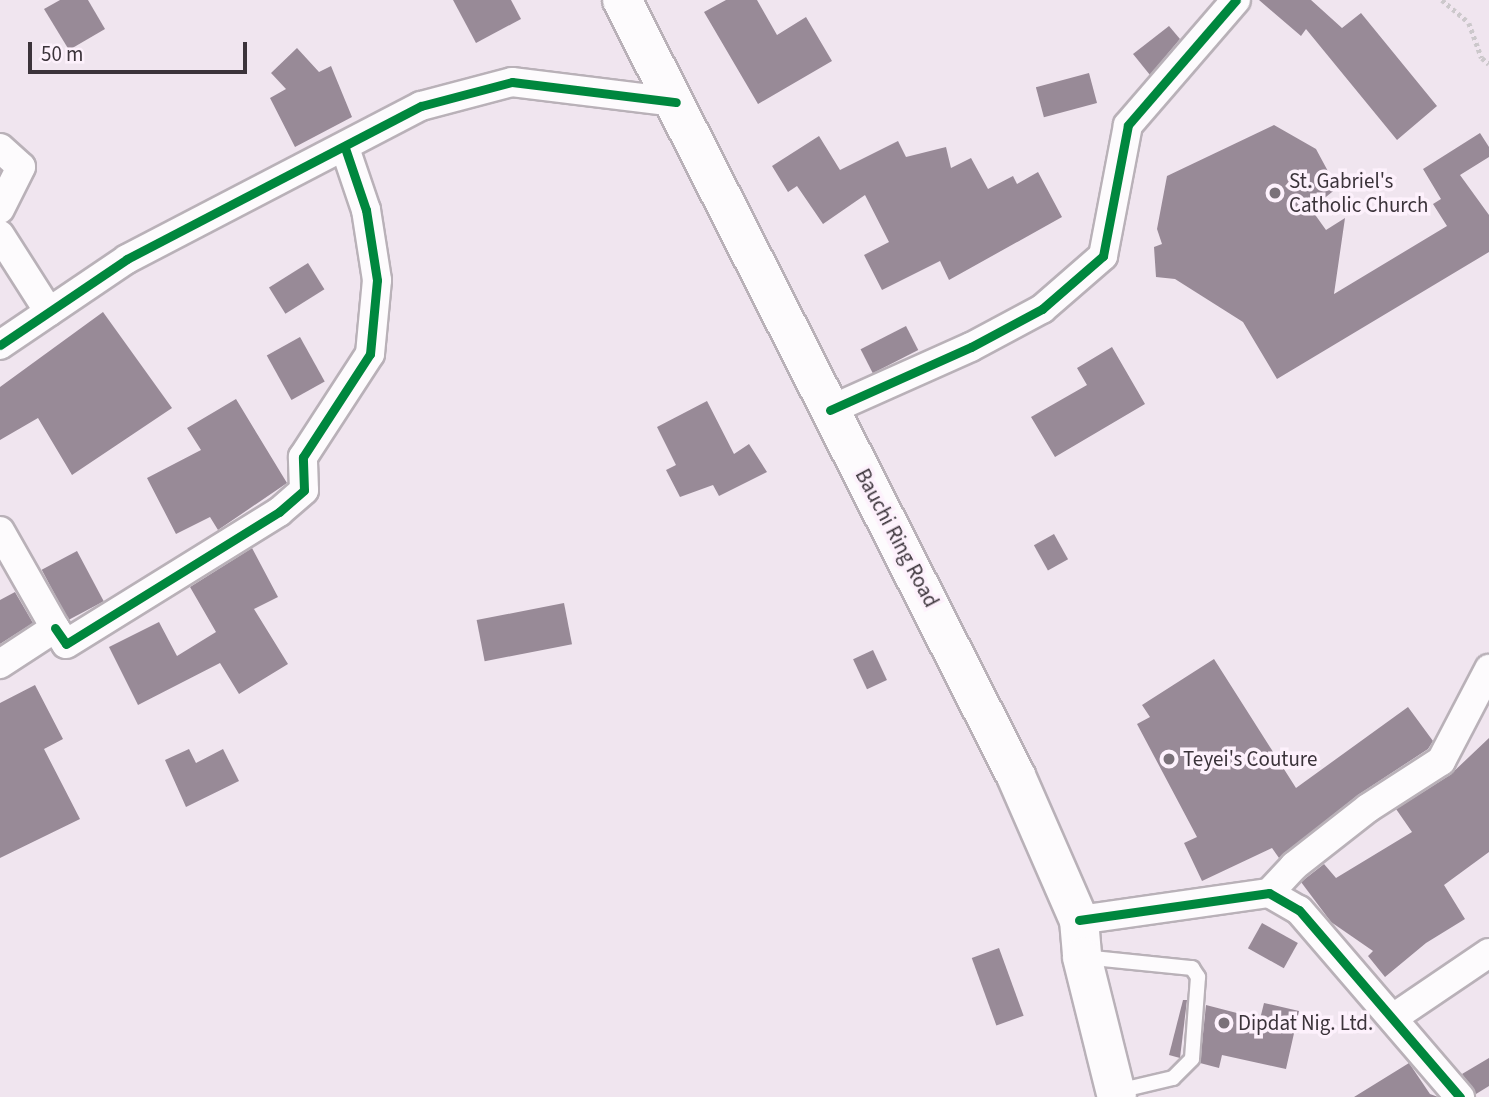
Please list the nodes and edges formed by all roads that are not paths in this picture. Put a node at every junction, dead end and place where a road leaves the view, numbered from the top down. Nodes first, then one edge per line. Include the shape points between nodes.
1 (622, 0) edge
2 (1236, 0) edge
3 (676, 102) junction
4 (0, 148) edge
5 (345, 148) junction
6 (0, 209) edge
7 (0, 235) edge
8 (49, 312) junction
9 (0, 345) edge
10 (830, 410) junction
11 (0, 531) edge
12 (55, 628) junction
13 (0, 664) edge
14 (1489, 668) edge
15 (1269, 893) junction
16 (1080, 938) junction
17 (1489, 953) edge
18 (1393, 1018) junction
19 (1116, 1094) edge
20 (1460, 1097) edge

1 - 3 main road, Bauchi Ring Road
2 - 10 street via 1128,125 1103,256 1042,309 971,347
3 - 5 street via 512,82 421,106
3 - 10 main road, Bauchi Ring Road
4 - 6 street via 21,167
5 - 8 street via 127,259
5 - 12 street via 366,209 377,280 370,354 303,457 304,490 279,512 66,644
7 - 8 street
8 - 9 street
10 - 16 main road, Bauchi Ring Road via 956,650
11 - 12 street
12 - 13 street
14 - 15 street via 1441,761 1368,807 1294,866
15 - 16 street
15 - 18 street via 1298,910
16 - 19 main road, Bauchi Ring Road
16 - 19 lane via 1192,968 1198,976 1192,1059 1173,1077
17 - 18 street
18 - 20 street

